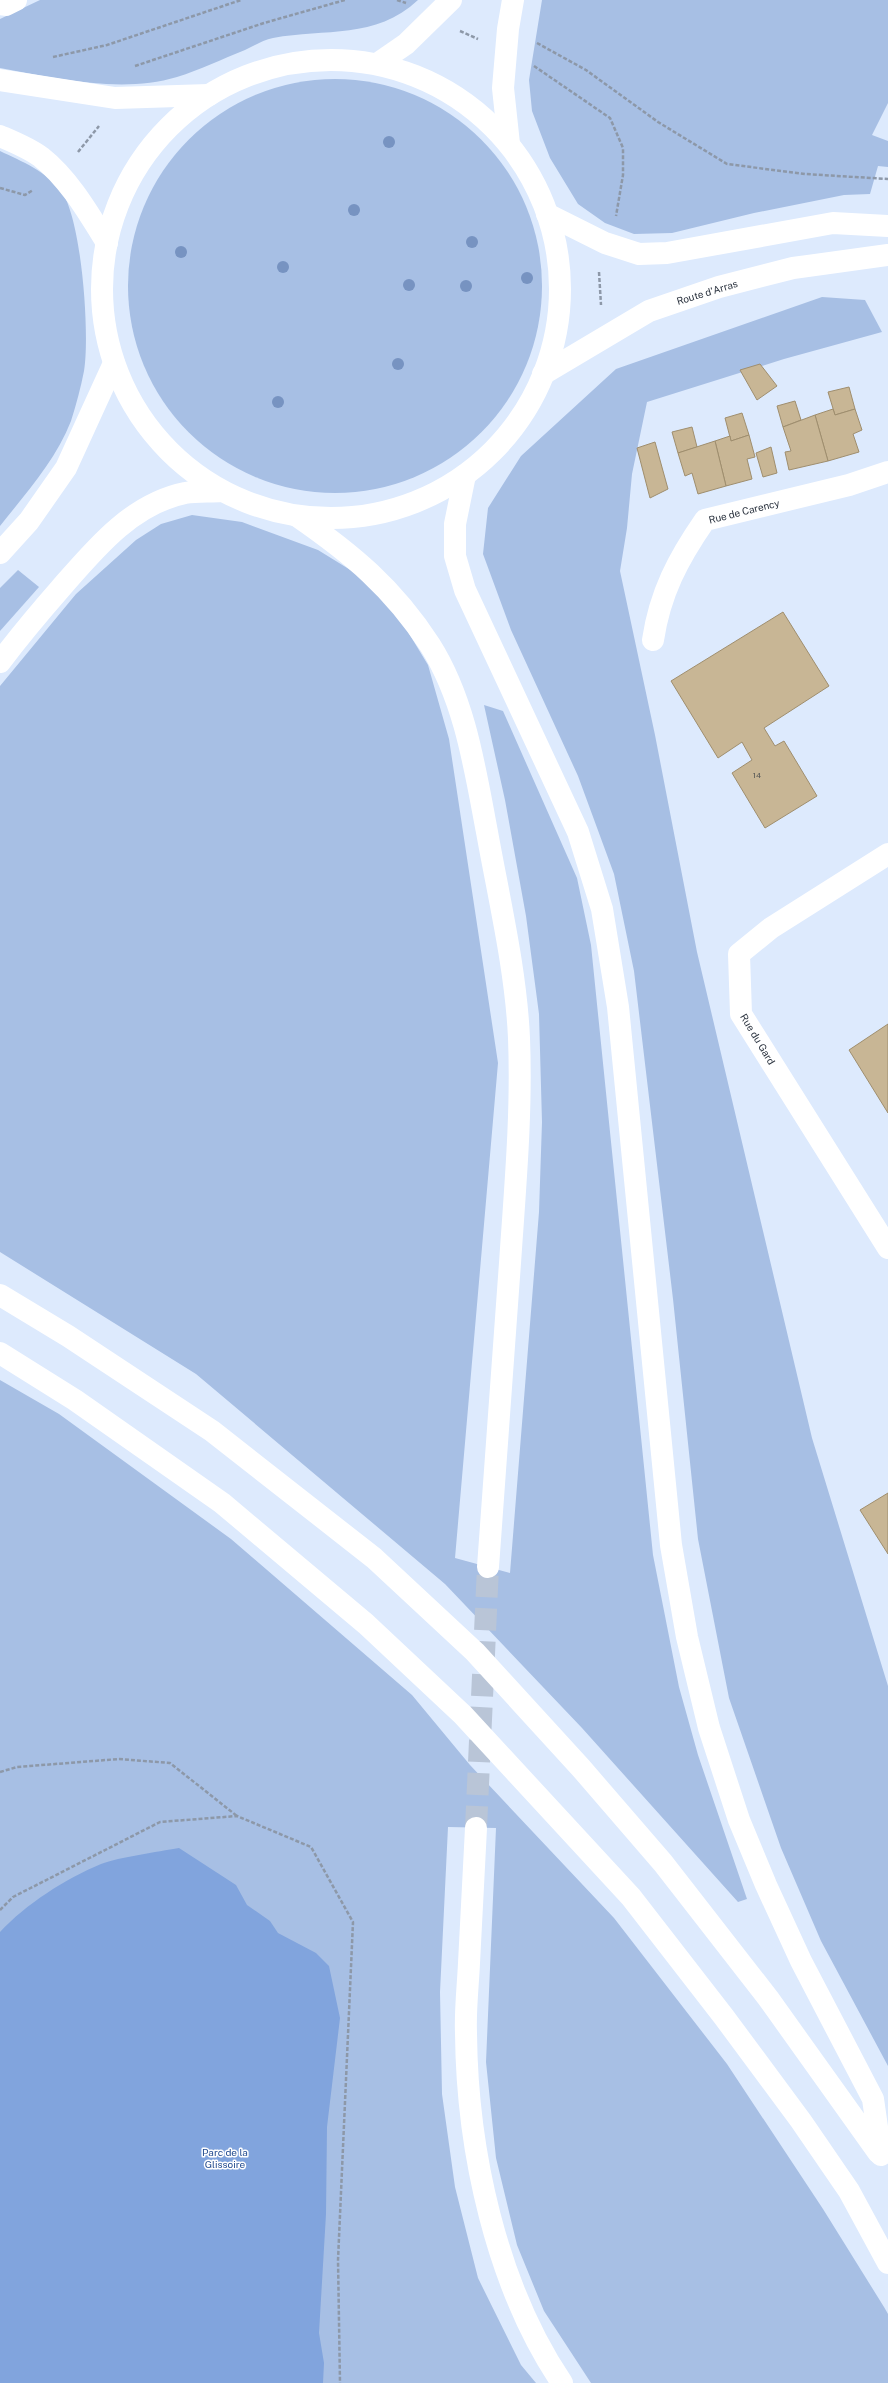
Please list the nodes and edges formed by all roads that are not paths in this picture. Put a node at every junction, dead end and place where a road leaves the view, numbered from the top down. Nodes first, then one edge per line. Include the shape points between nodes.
1 (16, 0) edge
2 (451, 0) edge
3 (513, 0) edge
4 (0, 4) edge
5 (377, 64) junction
6 (0, 80) edge
7 (209, 95) junction
8 (0, 136) edge
9 (509, 144) junction
10 (547, 214) junction
11 (888, 226) edge
12 (107, 244) junction
13 (888, 255) edge
14 (114, 363) junction
15 (543, 374) junction
16 (888, 472) edge
17 (465, 475) junction
18 (222, 491) junction
19 (296, 516) junction
20 (0, 553) edge
21 (653, 640) dead end
22 (0, 662) edge
23 (888, 854) edge
24 (888, 1248) edge
25 (0, 1295) edge
26 (0, 1354) edge
27 (488, 1567) tunnel mouth
28 (476, 1828) tunnel mouth
29 (884, 2161) edge
30 (888, 2263) edge
31 (562, 2383) edge

1 - 4 main road via 6,5
2 - 5 main road via 406,44
3 - 9 main road via 503,88
5 - 7 main road via 333,60 290,63 248,75
5 - 9 main road via 402,71 450,93 491,125
6 - 7 main road via 115,98
7 - 12 main road via 187,110 150,148 123,193 113,218
8 - 12 main road via 22,145 41,157 57,172 84,206
9 - 10 main road via 537,190
10 - 11 main road via 605,243 640,254 668,253 833,223
10 - 15 main road via 556,246 560,278 559,311 554,343
12 - 14 main road via 102,284 105,324
13 - 15 main road, Route d'Arras via 793,268 719,287 650,311 610,333 571,360
14 - 18 main road via 132,402 156,437 187,467
14 - 20 main road via 66,468 29,521
15 - 17 main road via 524,412 497,446
16 - 21 main road, Rue de Carency via 849,486 705,520 679,558 657,613
17 - 19 main road via 435,493 408,504 367,515 332,518
17 - 29 main road via 455,524 455,556 465,590 578,832 602,909 618,1007 671,1545 687,1637 709,1728 739,1820 766,1885 801,1961 873,2099
18 - 19 main road via 258,506
18 - 22 main road via 185,493 152,505 123,524 97,546
19 - 27 main road via 369,570 409,615 432,647 452,691 472,752 505,932 519,1038 517,1161
23 - 24 main road, Rue du Gard via 771,928 739,954 741,1014
25 - 29 main road via 68,1336 212,1431 374,1558 475,1652 663,1863 768,1998
26 - 30 main road via 76,1400 222,1503 366,1624 463,1715 631,1897 801,2121 849,2191
28 - 31 main road via 466,2032 470,2108 481,2173 504,2264 527,2322 543,2354

